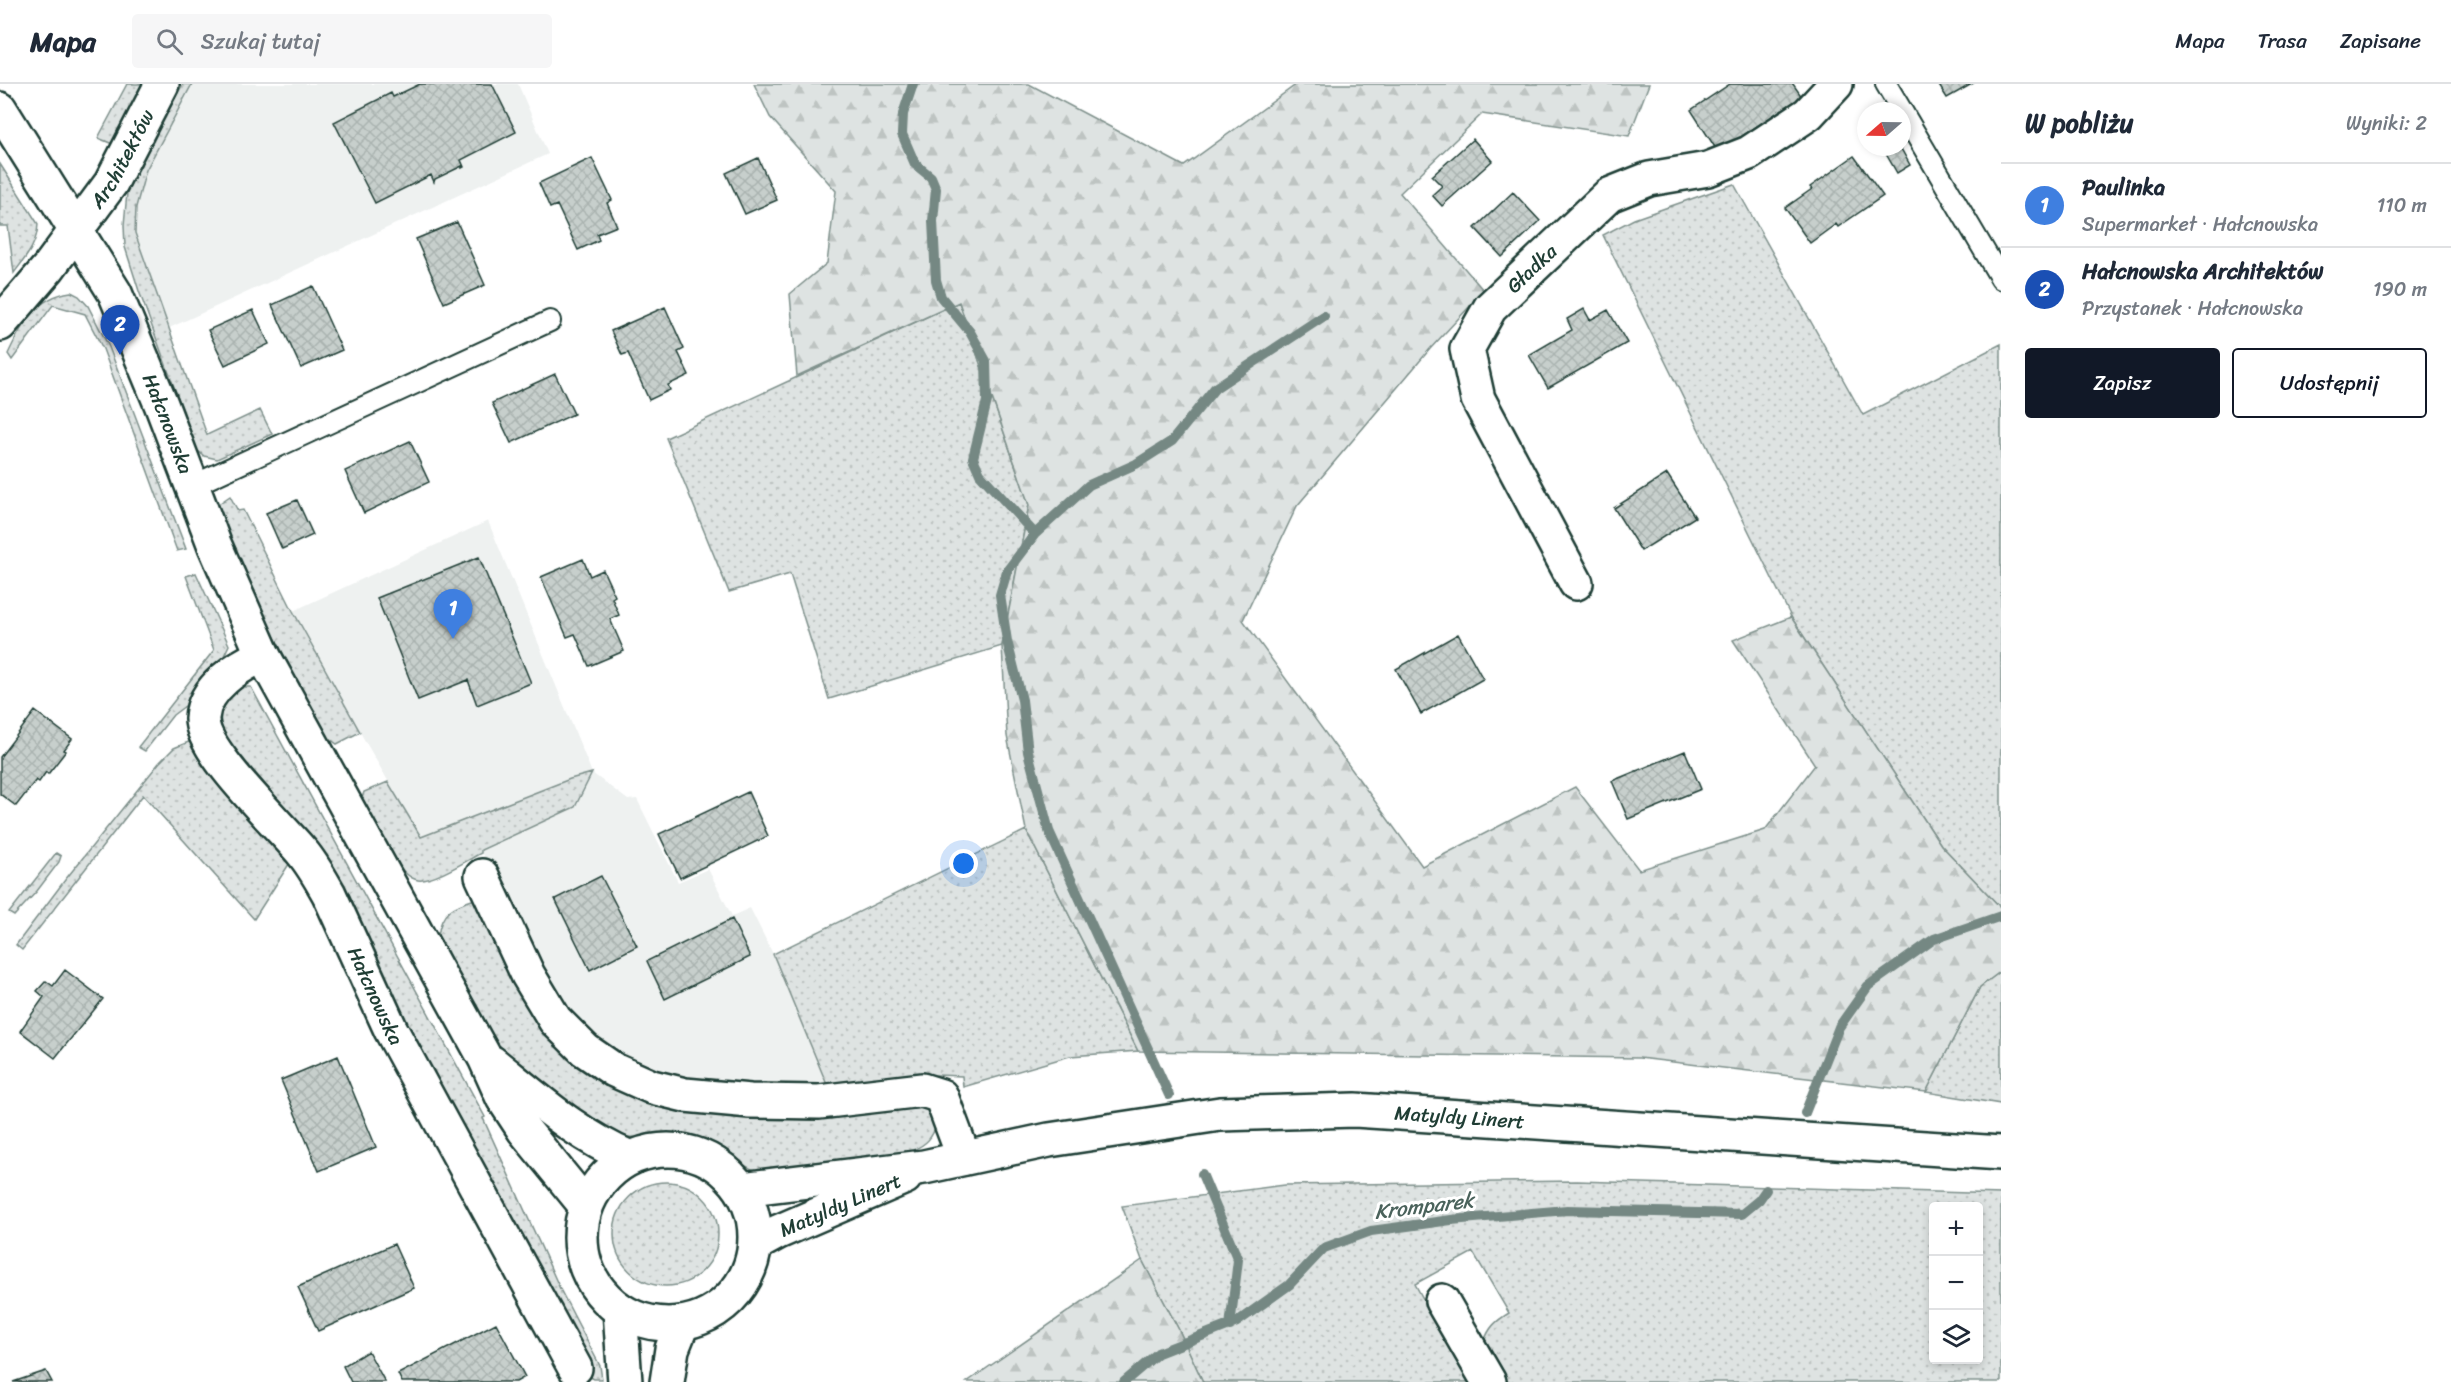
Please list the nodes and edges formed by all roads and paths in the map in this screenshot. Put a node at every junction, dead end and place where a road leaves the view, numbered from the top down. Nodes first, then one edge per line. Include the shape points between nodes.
1 (162, 84) edge
2 (1836, 84) edge
3 (1886, 84) edge
4 (1897, 102) edge
5 (0, 109) edge
6 (1911, 126) edge
7 (76, 230) junction
8 (2001, 279) edge
9 (550, 321) dead end
10 (0, 324) edge
11 (192, 486) junction
12 (1576, 583) dead end
13 (263, 655) junction
14 (482, 876) dead end
15 (485, 1058) junction
16 (2001, 1153) edge
17 (630, 1158) junction
18 (964, 1158) junction
19 (924, 1167) junction
20 (742, 1189) junction
21 (586, 1206) junction
22 (756, 1244) junction
23 (1442, 1301) dead end
24 (620, 1310) junction
25 (682, 1324) junction
26 (575, 1368) dead end
27 (625, 1382) edge
28 (666, 1382) edge
29 (1489, 1382) edge

1 - 7 street, Architektów via 111,183
2 - 12 street, Gładka via 1808,114 1749,153 1708,169 1649,178 1609,195 1490,308 1467,349 1478,399
3 - 4 lane
5 - 7 street, Hałcnowska
6 - 8 lane
7 - 10 street, Architektów
7 - 11 street, Hałcnowska via 128,320
9 - 11 lane
11 - 13 street, Hałcnowska
13 - 15 street, Hałcnowska
13 - 26 street, Hałcnowska via 227,675 217,688 202,718 206,734 230,770 303,853 329,894 391,1030
14 - 18 street via 528,975 555,1020 585,1050 614,1070 652,1087 685,1095 750,1101 819,1102 922,1090 941,1096
15 - 17 street, Hałcnowska via 578,1131
15 - 21 street, Hałcnowska via 503,1098 524,1130
16 - 18 street, Matyldy Linert via 1354,1110 1220,1114 1049,1140
17 - 20 street via 654,1150 704,1156 725,1170
17 - 21 street via 604,1178
18 - 19 street, Matyldy Linert
19 - 20 street, Matyldy Linert
19 - 22 street, Matyldy Linert
20 - 22 street via 754,1215
21 - 24 street via 582,1252 602,1294
22 - 25 street via 749,1272 733,1297 710,1314
23 - 29 street
24 - 25 street via 650,1323
24 - 27 street
25 - 28 street

